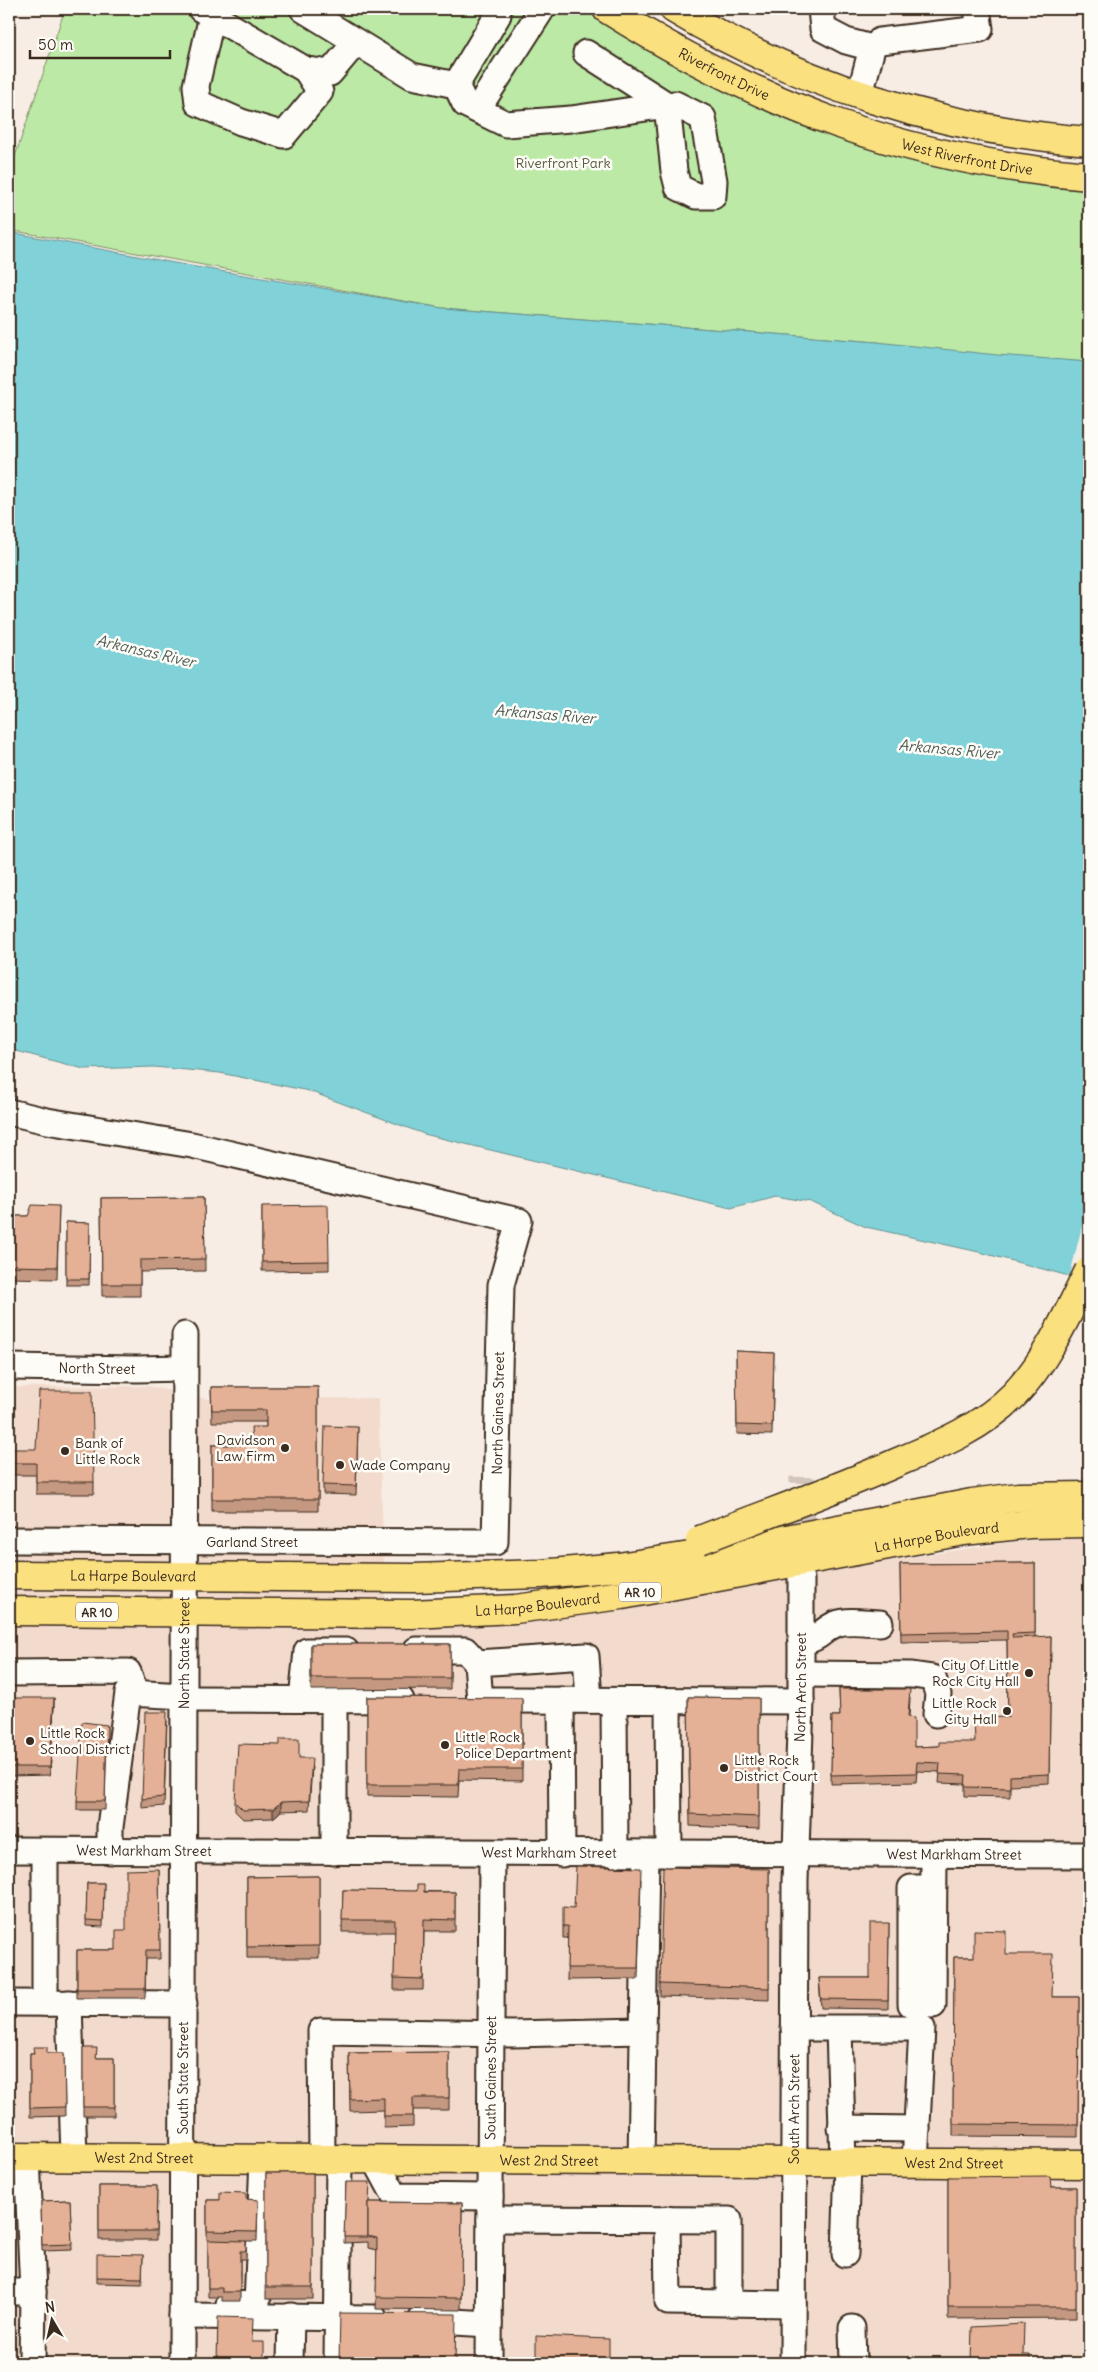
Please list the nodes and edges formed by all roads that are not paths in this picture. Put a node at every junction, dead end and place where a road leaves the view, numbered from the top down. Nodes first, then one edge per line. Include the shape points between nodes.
1 (303, 9) edge
2 (497, 9) edge
3 (542, 9) edge
4 (607, 9) edge
5 (674, 9) edge
6 (821, 9) edge
7 (977, 9) edge
8 (207, 12) edge
9 (880, 41) dead end
10 (356, 42) junction
11 (586, 53) dead end
12 (306, 70) junction
13 (456, 85) junction
14 (852, 92) junction
15 (477, 110) junction
16 (847, 128) joint
17 (1089, 141) edge
18 (1089, 176) edge
19 (9, 1112) edge
20 (1089, 1271) edge
21 (185, 1335) dead end
22 (9, 1367) edge
23 (184, 1368) junction
24 (1089, 1496) edge
25 (1089, 1523) edge
26 (9, 1540) edge
27 (184, 1542) junction
28 (495, 1542) joint
29 (9, 1575) edge
30 (184, 1577) junction
31 (414, 1578) junction
32 (801, 1579) tunnel mouth
33 (9, 1611) edge
34 (185, 1613) junction
35 (880, 1623) dead end
36 (801, 1642) junction
37 (396, 1650) edge
38 (366, 1651) edge
39 (477, 1663) junction
40 (9, 1672) edge
41 (801, 1674) junction
42 (136, 1694) junction
43 (185, 1698) junction
44 (302, 1700) junction
45 (334, 1700) junction
46 (421, 1700) edge
47 (561, 1700) junction
48 (589, 1700) junction
49 (614, 1701) junction
50 (668, 1701) junction
51 (801, 1701) junction
52 (936, 1714) dead end
53 (9, 1850) edge
54 (45, 1851) junction
55 (110, 1851) junction
56 (185, 1852) junction
57 (334, 1852) junction
58 (492, 1853) junction
59 (562, 1854) junction
60 (615, 1854) junction
61 (657, 1854) junction
62 (795, 1855) junction
63 (1089, 1855) edge
64 (934, 1856) junction
65 (9, 2003) edge
66 (57, 2003) junction
67 (184, 2004) junction
68 (794, 2028) junction
69 (922, 2028) junction
70 (839, 2029) junction
71 (642, 2031) junction
72 (491, 2033) junction
73 (841, 2128) junction
74 (917, 2128) junction
75 (18, 2157) edge
76 (74, 2157) junction
77 (183, 2158) junction
78 (263, 2158) junction
79 (330, 2159) junction
80 (375, 2159) junction
81 (490, 2160) junction
82 (641, 2161) junction
83 (794, 2162) junction
84 (845, 2163) junction
85 (916, 2163) junction
86 (1089, 2164) edge
87 (490, 2208) junction
88 (667, 2219) junction
89 (845, 2254) dead end
90 (21, 2292) edge
91 (729, 2302) junction
92 (793, 2304) junction
93 (182, 2308) junction
94 (291, 2316) junction
95 (338, 2316) junction
96 (489, 2324) junction
97 (852, 2328) dead end
98 (32, 2363) edge
99 (182, 2363) edge
100 (290, 2363) edge
101 (337, 2363) edge
102 (489, 2363) edge
103 (793, 2363) edge
104 (853, 2363) edge

1 - 10 street
2 - 13 street via 498,14
3 - 15 street
4 - 16 main road, Riverfront Drive via 728,78
5 - 14 main road via 774,61
6 - 14 street via 823,29 846,41 872,48
7 - 9 street via 980,29
8 - 12 street
8 - 12 street via 196,86 198,103 241,122 284,135 320,92
10 - 12 street via 330,72
10 - 13 street via 412,76
11 - 15 street via 667,105 571,119 506,124
13 - 15 street via 464,104
14 - 17 main road via 982,127
16 - 18 main road, West Riverfront Drive via 963,160 1045,173
19 - 28 street, North Gaines Street via 192,1145 519,1221 500,1285
20 - 31 main road, bridge via 1042,1359 1015,1394 982,1421 944,1443 858,1480 700,1540
21 - 23 street, North State Street
22 - 23 street, North Street
23 - 27 street, North State Street
24 - 31 main road, La Harpe Boulevard / AR 10 via 1018,1497 972,1503 730,1550 618,1567 541,1574
25 - 34 main road, La Harpe Boulevard / AR 10 via 1030,1524 963,1531 622,1596 515,1609 412,1614
26 - 27 street, Garland Street
27 - 28 street, Garland Street
27 - 30 street, North State Street
29 - 30 main road, La Harpe Boulevard / AR 10
30 - 31 main road, La Harpe Boulevard / AR 10
30 - 34 street, North State Street
32 - 36 street, North Arch Street
33 - 34 main road, La Harpe Boulevard / AR 10
34 - 43 street, North State Street
35 - 36 street via 842,1622 814,1640
36 - 41 street, North Arch Street
37 - 39 street via 465,1650
38 - 44 street via 307,1651
39 - 47 street via 470,1700
39 - 48 street via 586,1656
40 - 42 street via 128,1672
41 - 51 street, North Arch Street
41 - 52 street via 933,1678 938,1694
42 - 43 street
42 - 55 street via 128,1693 124,1713
43 - 44 street
43 - 56 street, North State Street
44 - 45 street
45 - 46 street
45 - 57 street
47 - 48 street
47 - 59 street
48 - 49 street
49 - 50 street
49 - 60 street
50 - 51 street
50 - 61 street
51 - 62 street, North Arch Street
53 - 54 street, West Markham Street
54 - 55 street, West Markham Street
54 - 66 street
55 - 56 street, West Markham Street
56 - 57 street, West Markham Street
56 - 67 street, South State Street
57 - 58 street, West Markham Street
58 - 59 street, West Markham Street
58 - 72 street, South Gaines Street
59 - 60 street, West Markham Street
60 - 61 street, West Markham Street
61 - 62 street, West Markham Street
61 - 71 street
62 - 64 street, West Markham Street
62 - 68 street, South Arch Street
63 - 64 street, West Markham Street
64 - 69 street via 933,2005
65 - 66 street
66 - 67 street
66 - 76 street
67 - 77 street, South State Street
68 - 70 street
68 - 83 street, South Arch Street
69 - 70 street
69 - 74 street
70 - 73 street
71 - 72 street
71 - 82 street
72 - 79 street via 321,2031
72 - 81 street, South Gaines Street
73 - 74 street
73 - 84 street
74 - 85 street
75 - 76 main road, West 2nd Street
75 - 90 street
76 - 77 main road, West 2nd Street
77 - 78 main road, West 2nd Street
77 - 93 street, South State Street
78 - 79 main road, West 2nd Street
78 - 93 street via 257,2304
79 - 80 main road, West 2nd Street
79 - 95 street
80 - 81 main road, West 2nd Street
80 - 87 street via 395,2196
81 - 82 main road, West 2nd Street
81 - 87 street, South Gaines Street
82 - 83 main road, West 2nd Street
83 - 84 main road, West 2nd Street
83 - 92 street, South Arch Street
84 - 85 main road, West 2nd Street
84 - 89 street
85 - 86 main road, West 2nd Street
87 - 88 street
87 - 96 street, South Gaines Street
88 - 91 street via 668,2302
88 - 91 street via 729,2220
90 - 98 street
91 - 92 street
92 - 103 street, South Arch Street
93 - 94 street
93 - 99 street, South State Street
94 - 95 street
94 - 100 street
95 - 96 street
95 - 101 street
96 - 102 street, South Gaines Street
97 - 104 street

